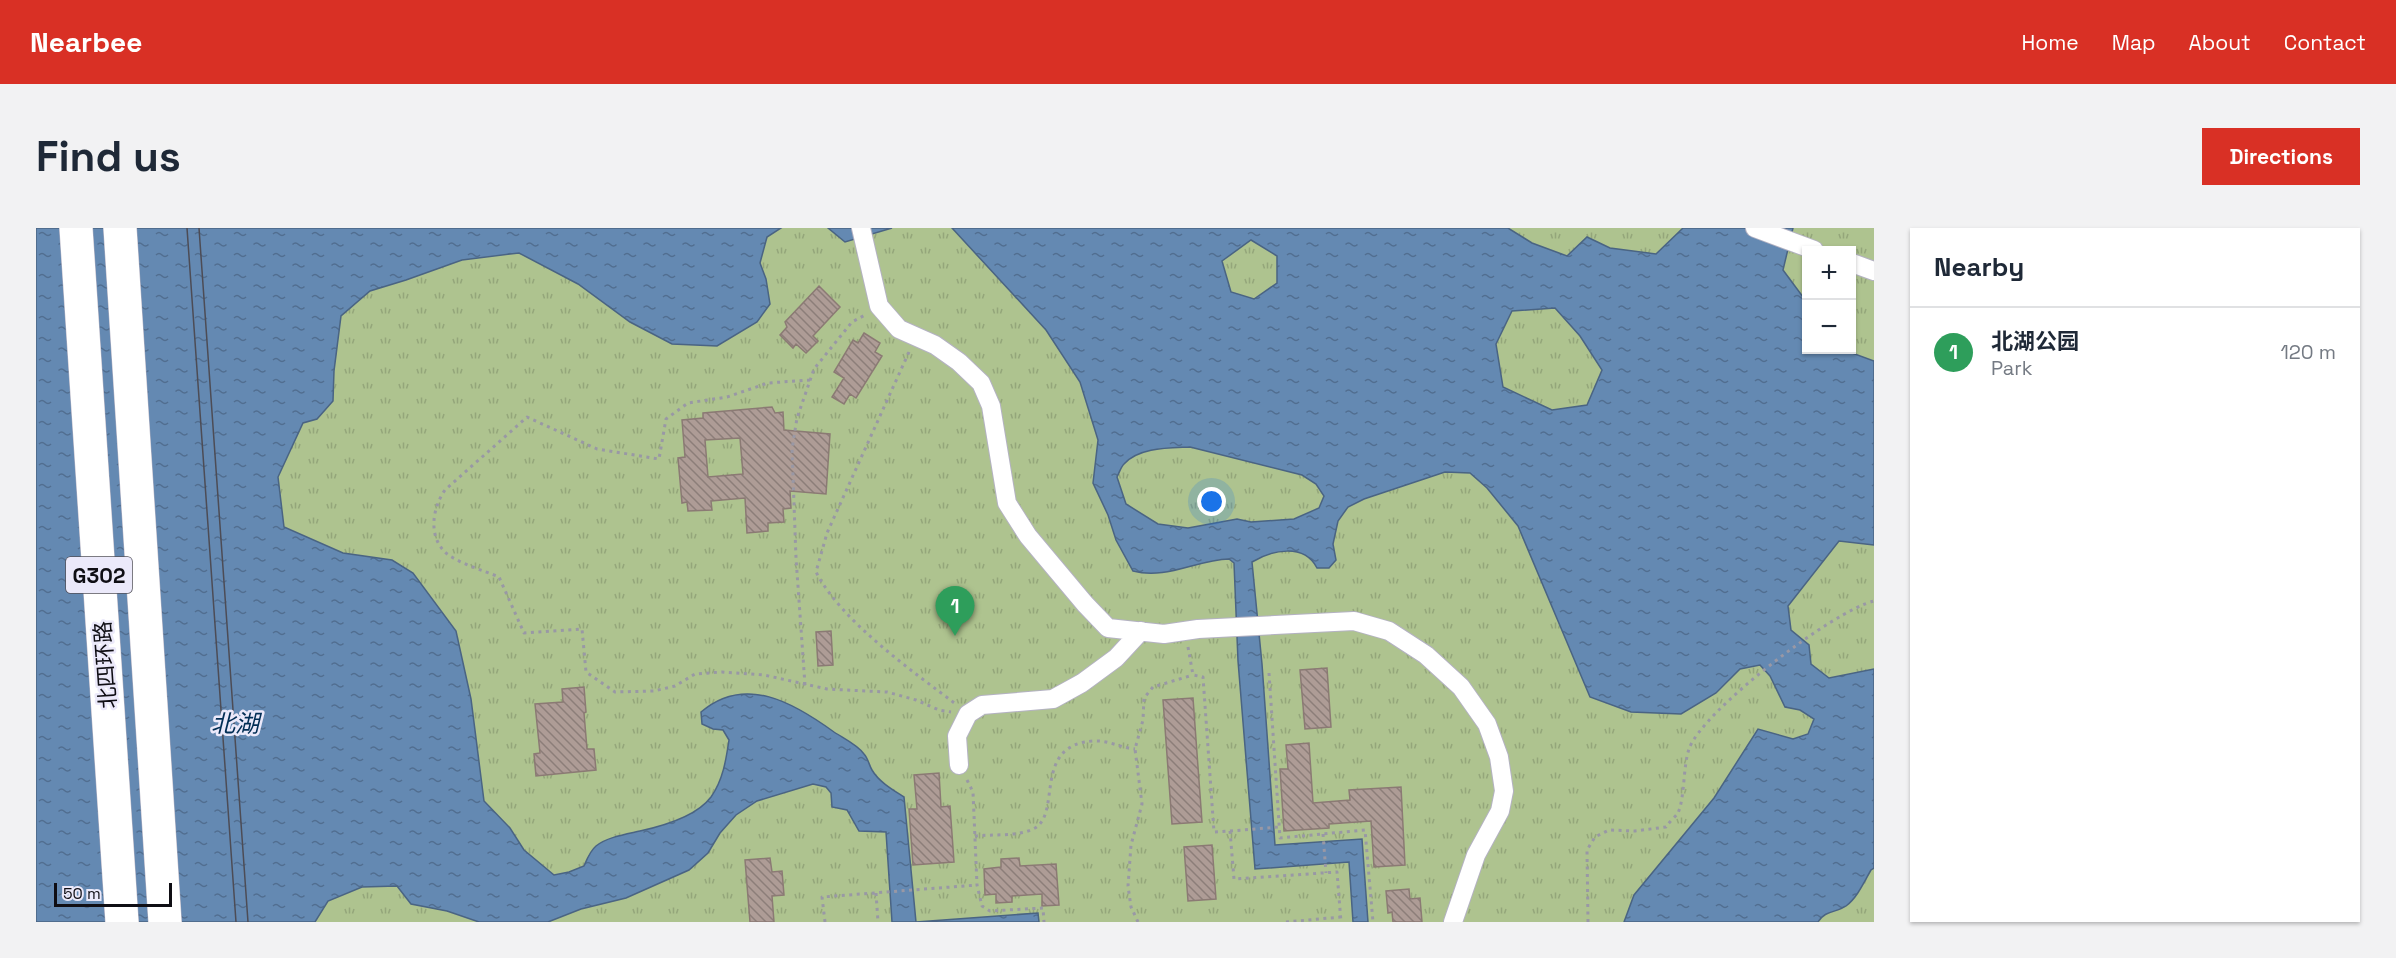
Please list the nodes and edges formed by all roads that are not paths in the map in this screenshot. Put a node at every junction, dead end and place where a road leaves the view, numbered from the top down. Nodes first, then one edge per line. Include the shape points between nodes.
1 (76, 228) edge
2 (120, 228) edge
3 (861, 228) edge
4 (1755, 228) edge
5 (1802, 246) edge
6 (1856, 265) edge
7 (1874, 271) edge
8 (1141, 631) junction
9 (959, 765) road end
10 (122, 922) edge
11 (165, 922) edge
12 (1453, 922) edge

1 - 10 highway, 北四环路 / G302
2 - 11 highway, 北四环路 / G302
3 - 8 street via 879,306 899,329 935,345 981,383 991,405 1007,503 1028,536 1108,628
4 - 5 street
6 - 7 street
8 - 9 street via 1116,658 1053,699 982,705 968,714 957,736
8 - 12 street via 1164,634 1354,621 1389,631 1461,687 1488,724 1499,757 1504,791 1500,811 1476,855

